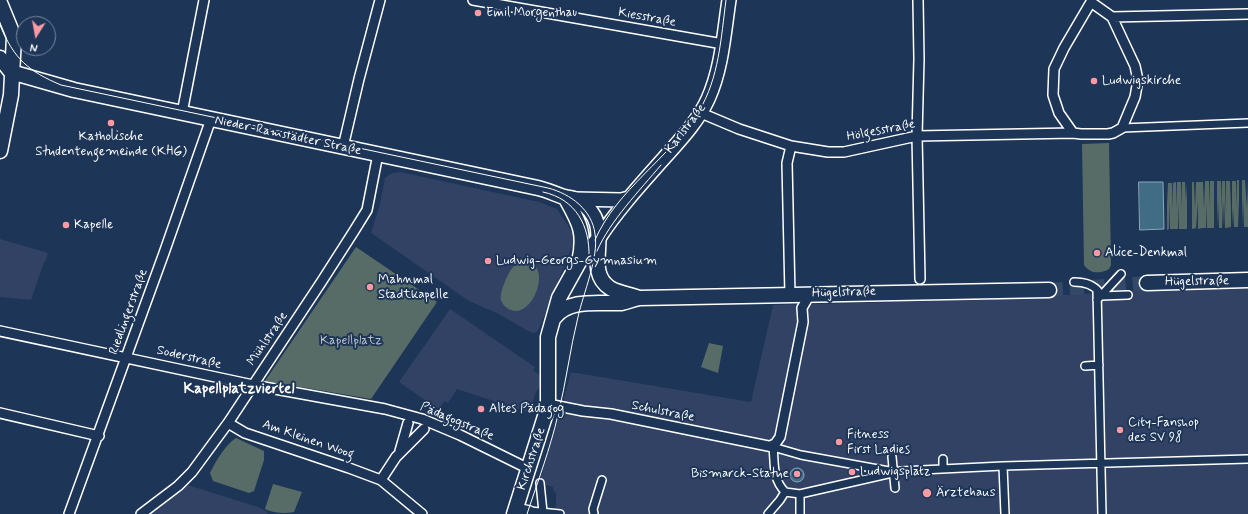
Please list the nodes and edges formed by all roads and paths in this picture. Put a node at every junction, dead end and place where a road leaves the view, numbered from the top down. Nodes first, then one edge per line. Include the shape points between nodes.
1 (204, 0) edge
2 (380, 0) edge
3 (473, 0) edge
4 (729, 0) edge
5 (918, 0) edge
6 (1091, 1) edge
7 (0, 3) edge
8 (1248, 14) edge
9 (1112, 17) junction
10 (723, 44) junction
11 (0, 58) edge
12 (6, 71) edge
13 (182, 113) junction
14 (701, 113) junction
15 (211, 119) junction
16 (1248, 123) edge
17 (1122, 128) junction
18 (1073, 133) junction
19 (916, 136) junction
20 (791, 146) junction
21 (343, 147) junction
22 (0, 151) edge
23 (378, 154) junction
24 (570, 198) junction
25 (629, 198) junction
26 (599, 238) junction
27 (579, 262) junction
28 (1121, 274) dead end
29 (600, 279) joint
30 (920, 279) dead end
31 (1248, 280) edge
32 (1074, 282) dead end
33 (1147, 283) tunnel mouth
34 (1049, 290) tunnel mouth
35 (810, 294) junction
36 (790, 295) junction
37 (1099, 295) junction
38 (1128, 295) dead end
39 (639, 298) junction
40 (554, 318) junction
41 (0, 331) edge
42 (126, 357) junction
43 (1099, 365) junction
44 (1085, 366) dead end
45 (253, 385) junction
46 (548, 404) junction
47 (372, 406) joint
48 (0, 413) edge
49 (228, 423) junction
50 (408, 424) dead end
51 (424, 429) dead end
52 (99, 436) junction
53 (772, 445) junction
54 (400, 453) junction
55 (892, 457) dead end
56 (942, 459) dead end
57 (1248, 459) edge
58 (1100, 463) junction
59 (1012, 465) junction
60 (1003, 466) junction
61 (528, 469) junction
62 (943, 469) junction
63 (893, 472) junction
64 (1021, 472) dead end
65 (381, 480) junction
66 (602, 480) dead end
67 (540, 483) dead end
68 (895, 488) dead end
69 (785, 492) junction
70 (800, 497) junction
71 (515, 511) edge
72 (530, 511) joint
73 (542, 513) edge
74 (69, 514) edge
75 (141, 514) edge
76 (422, 514) edge
77 (560, 514) edge
78 (594, 514) edge
79 (768, 514) edge
80 (800, 514) edge
81 (1005, 514) edge
82 (1102, 514) edge

1 - 13 street
2 - 21 street
3 - 10 street, Kiesstraße
4 - 10 main road, Karlstraße
5 - 19 street
6 - 9 street
6 - 18 street via 1054,69 1053,95 1059,113
7 - 12 main road via 14,37
8 - 9 street
9 - 17 street via 1135,66 1138,80 1135,97
10 - 14 main road, Karlstraße via 718,73
11 - 12 main road
12 - 13 main road, Nieder-Ramstädter Straße via 74,90
12 - 22 main road via 10,102
13 - 15 main road, Nieder-Ramstädter Straße
14 - 20 street, Hölgesstraße
14 - 25 main road, Karlstraße
15 - 21 main road, Nieder-Ramstädter Straße
15 - 42 street, Riedlingerstraße
16 - 17 street
17 - 18 street, Hölgesstraße via 1108,134
18 - 19 street, Hölgesstraße
19 - 20 street, Hölgesstraße via 844,152
19 - 30 street
20 - 36 street via 787,163
21 - 23 main road, Nieder-Ramstädter Straße
23 - 24 main road, Nieder-Ramstädter Straße via 538,188
23 - 45 street, Mühlstraße via 367,210
24 - 25 main road, Nieder-Ramstädter Straße
24 - 26 main road, Nieder-Ramstädter Straße via 584,205 594,216
24 - 27 main road via 583,238
25 - 26 main road, Karlstraße
26 - 27 main road, Karlstraße
26 - 29 main road, Karlstraße via 597,264
27 - 40 main road, Karlstraße via 559,298
28 - 37 street
29 - 39 main road, Hügelstraße via 612,290
31 - 33 main road, Hügelstraße
32 - 37 street via 1084,282
34 - 35 main road, Hügelstraße
35 - 36 main road, Hügelstraße
35 - 53 street via 802,308 803,322 780,437
36 - 39 main road, Hügelstraße
37 - 38 street
37 - 43 street
39 - 40 main road, Hügelstraße via 623,302 576,305 563,310
40 - 46 main road, Karlstraße via 548,337
41 - 42 street, Soderstraße
42 - 45 street, Soderstraße
42 - 52 street, Riedlingerstraße
43 - 44 street
43 - 58 street
45 - 47 street, Soderstraße
45 - 49 street, Mühlstraße
46 - 53 street, Schulstraße
46 - 61 main road, Kirchstraße
47 - 61 street, Pädagogstraße via 422,419
48 - 52 street
49 - 65 street, Am Kleinen Woog via 245,433
49 - 75 street, Mühlstraße via 183,482
50 - 54 street
51 - 54 street
52 - 74 street, Riedlingerstraße
53 - 63 street via 801,455
53 - 69 street via 778,484
54 - 65 street
55 - 63 street
56 - 62 street
57 - 58 street
58 - 59 street via 1088,467
58 - 82 street
59 - 60 street
59 - 64 street
60 - 62 street
60 - 81 street via 1006,478
61 - 71 main road, Kirchstraße
62 - 63 street
63 - 68 street
63 - 70 street
65 - 76 street, Am Kleinen Woog
66 - 78 street via 593,509
67 - 73 street
69 - 70 street
69 - 79 street
70 - 80 street
71 - 72 street
72 - 73 street
73 - 77 street

